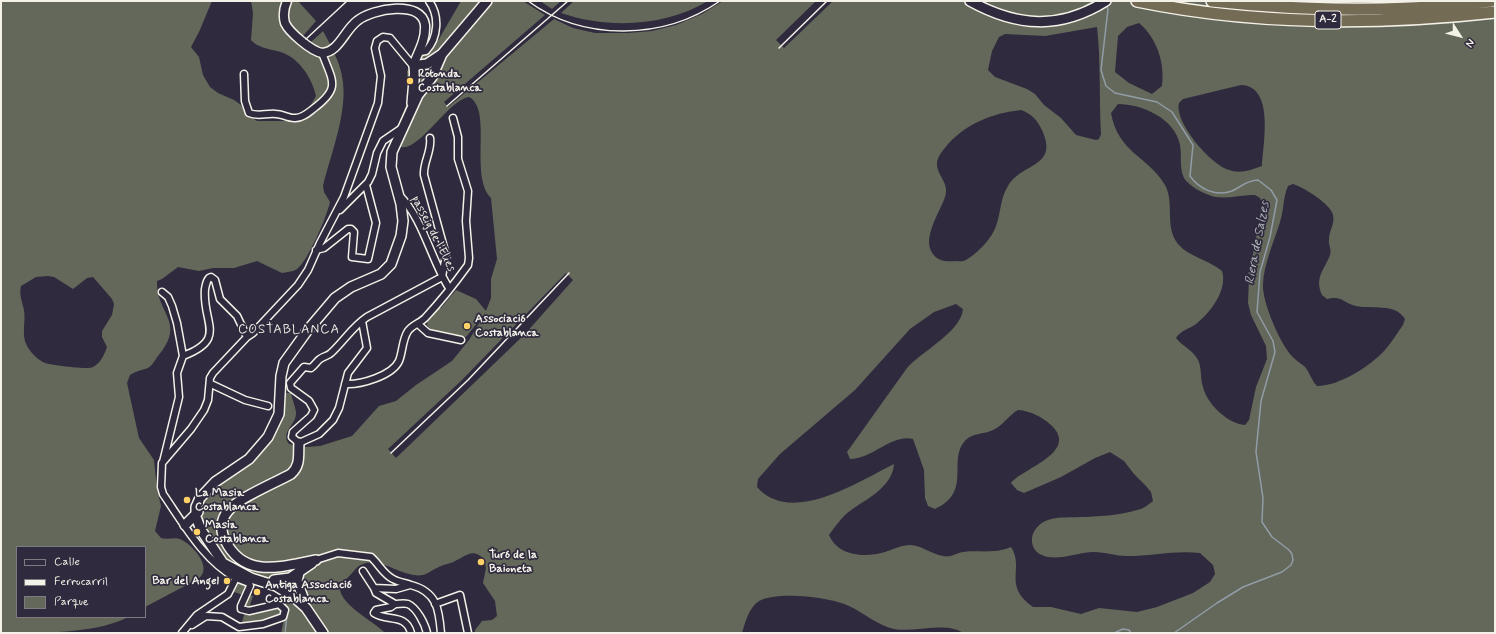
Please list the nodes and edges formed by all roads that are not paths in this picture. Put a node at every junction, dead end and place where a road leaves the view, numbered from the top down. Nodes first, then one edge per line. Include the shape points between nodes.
1 (287, 1) edge
2 (429, 1) edge
3 (487, 1) edge
4 (970, 1) edge
5 (1106, 1) edge
6 (1137, 1) edge
7 (1212, 1) edge
8 (1491, 1) edge
9 (1495, 12) edge
10 (322, 53) junction
11 (419, 53) junction
12 (442, 54) junction
13 (426, 64) junction
14 (414, 72) junction
15 (433, 73) junction
16 (244, 74) dead end
17 (428, 82) junction
18 (411, 108) junction
19 (453, 118) dead end
20 (402, 128) junction
21 (430, 138) dead end
22 (366, 184) junction
23 (397, 192) junction
24 (336, 214) junction
25 (316, 250) junction
26 (442, 277) junction
27 (449, 288) junction
28 (162, 292) dead end
29 (362, 321) junction
30 (418, 324) junction
31 (247, 337) junction
32 (461, 340) dead end
33 (183, 356) junction
34 (211, 384) junction
35 (345, 384) junction
36 (268, 406) dead end
37 (299, 444) junction
38 (162, 464) junction
39 (202, 502) junction
40 (188, 519) junction
41 (208, 531) junction
42 (316, 560) joint
43 (231, 567) junction
44 (299, 567) junction
45 (363, 572) dead end
46 (240, 576) junction
47 (292, 582) junction
48 (275, 583) junction
49 (410, 584) junction
50 (374, 588) junction
51 (300, 599) junction
52 (395, 604) junction
53 (435, 604) junction
54 (182, 633) edge
55 (323, 633) edge
56 (327, 633) edge
57 (412, 633) edge
58 (427, 633) edge
59 (441, 633) edge
60 (468, 633) edge

1 - 10 street via 284,18 287,26 310,48
2 - 11 street via 436,15 437,27 429,47
3 - 12 main road
4 - 5 main road via 1000,15 1021,21 1042,22 1076,16
6 - 9 highway, A-2 via 1266,18 1317,20 1418,19
7 - 8 highway, A-2 via 1362,9
10 - 11 street via 334,49 361,18 402,4 416,9 424,22 425,32
10 - 16 street via 333,86 326,99 303,116 255,116 249,113 245,101
11 - 13 street
11 - 14 street
12 - 13 main road
12 - 15 main road
13 - 14 main road via 419,65
13 - 15 main road
14 - 17 main road via 421,82
14 - 18 main road
14 - 24 street via 390,38 383,37 377,41 381,76 378,103
15 - 17 main road
17 - 18 main road
18 - 20 main road
19 - 27 street via 458,137 458,159 467,184 469,258 468,265
20 - 22 street via 381,145 372,174
20 - 23 main road via 391,158 391,171
21 - 26 street via 424,174 446,255
22 - 24 street
22 - 25 street via 376,223 368,259 352,257 352,229 348,229 324,248
23 - 26 street, passeig de l'Elies via 406,201
23 - 39 main road via 403,220 401,236 391,264 381,274 351,287 335,298 294,347 281,370 280,406 274,428 255,453 215,482
24 - 25 street
25 - 31 street via 300,282
26 - 27 street, passeig de l'Elies
26 - 29 street
27 - 30 street
28 - 33 street via 168,297 178,323
29 - 35 street via 367,348 348,373
29 - 37 street via 350,330 331,353 311,368 302,368 290,383 291,388 309,401 314,410 293,432 292,437
30 - 32 street via 428,334
30 - 35 street via 407,333 400,359 394,367 364,382
31 - 33 street via 237,316 220,299 215,280 211,277 206,282 205,296 210,334 200,347
31 - 34 street via 213,373 210,378
33 - 38 street via 177,373 179,397
34 - 36 street via 245,400
34 - 38 street via 204,410
35 - 37 street via 333,420 319,434
37 - 44 main road via 296,470 231,508 224,519 222,530 230,549 248,564 274,568
38 - 40 street via 163,494
39 - 40 main road
39 - 41 main road via 201,515
40 - 41 main road
40 - 43 main road via 223,563
40 - 46 street via 213,562 222,570
41 - 43 main road
42 - 44 main road
42 - 49 street via 338,554 371,557 393,579
43 - 46 main road
44 - 47 main road
45 - 50 street
46 - 48 main road
46 - 54 street via 228,594 197,615
46 - 54 street via 250,585 241,609 249,611 279,604 285,610 283,617 263,624 239,627 222,617 206,616
47 - 48 main road
47 - 51 main road
48 - 51 main road
49 - 50 street via 396,589
49 - 53 street via 427,591
50 - 52 street via 378,595
51 - 55 main road
51 - 56 main road via 312,609
52 - 57 street via 374,613 403,621
52 - 58 street via 411,606 424,622
53 - 59 street
53 - 60 street via 460,595

